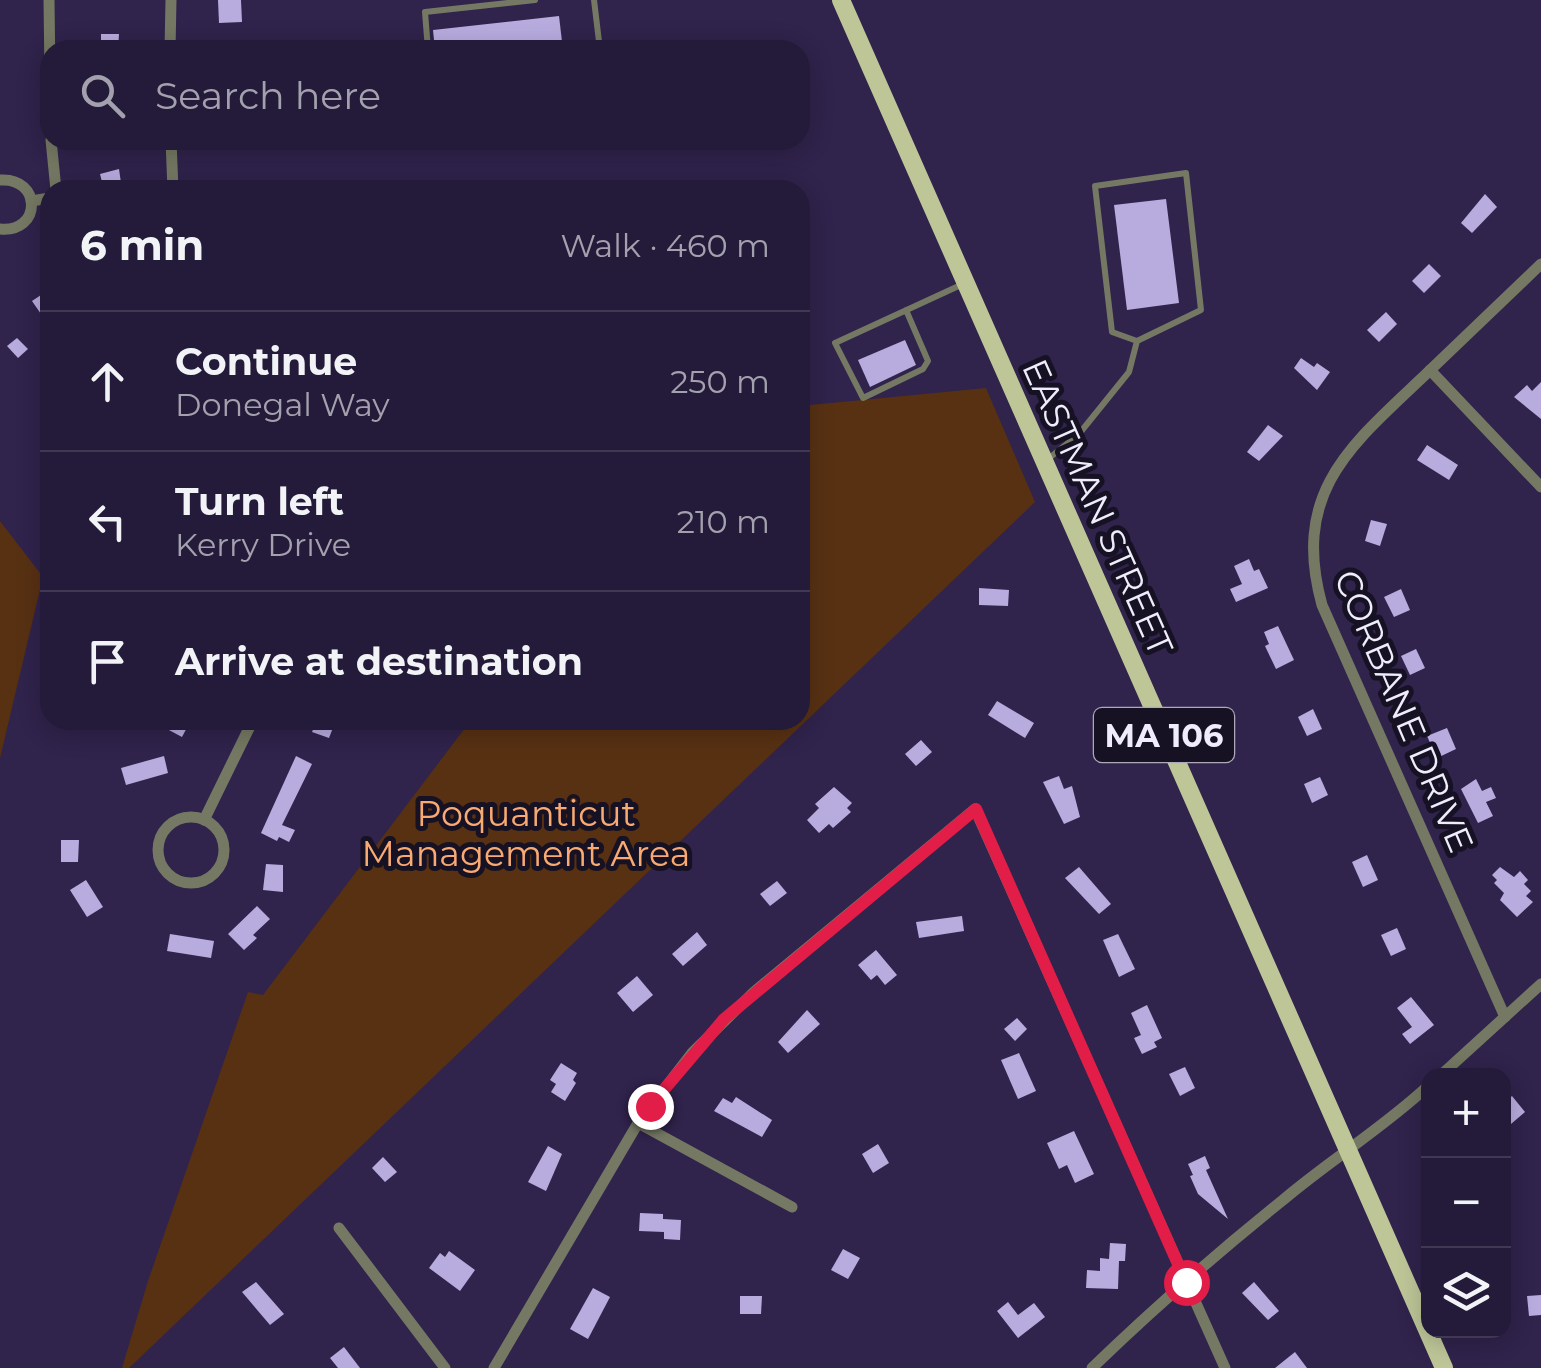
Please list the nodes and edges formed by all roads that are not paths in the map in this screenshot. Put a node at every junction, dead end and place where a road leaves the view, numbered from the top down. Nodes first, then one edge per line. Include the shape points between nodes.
1 (49, 0) edge
2 (172, 0) edge
3 (534, 0) edge
4 (594, 0) edge
5 (841, 0) edge
6 (50, 40) edge
7 (170, 40) edge
8 (427, 40) edge
9 (599, 40) edge
10 (52, 150) edge
11 (171, 150) edge
12 (0, 180) edge
13 (55, 180) edge
14 (172, 180) edge
15 (40, 200) edge
16 (31, 201) junction
17 (0, 229) edge
18 (1541, 264) edge
19 (964, 284) junction
20 (906, 310) junction
21 (1136, 340) junction
22 (1430, 370) junction
23 (1043, 463) junction
24 (1541, 487) edge
25 (248, 730) edge
26 (204, 820) junction
27 (1541, 984) edge
28 (1505, 1017) junction
29 (1449, 1068) edge
30 (1421, 1092) edge
31 (638, 1123) junction
32 (1348, 1152) junction
33 (792, 1208) dead end
34 (338, 1228) dead end
35 (1186, 1282) junction
36 (445, 1368) edge
37 (494, 1368) edge
38 (1092, 1368) edge
39 (1224, 1368) edge
40 (1444, 1368) edge

1 - 6 street
2 - 7 street
3 - 8 lane via 425,12
4 - 9 lane
5 - 19 main road, EASTMAN STREET / MA 106
10 - 13 street
11 - 14 street
12 - 16 street via 24,186
15 - 16 street
16 - 17 street via 23,224
18 - 22 street, CORBANE DRIVE
19 - 20 lane
19 - 23 main road, EASTMAN STREET / MA 106
20 - 20 lane via 835,342 863,398 923,370 928,361
21 - 21 lane via 1202,310 1186,172 1095,186 1112,332
21 - 23 lane via 1130,372 1079,434
22 - 24 street
22 - 28 street, CORBANE DRIVE via 1343,456 1318,514 1313,565 1327,617
23 - 32 main road, EASTMAN STREET / MA 106
25 - 26 street
26 - 26 street via 172,822 159,839 164,870 182,882 203,881 224,856 220,835
27 - 28 street
28 - 29 street
30 - 32 street
31 - 33 street
31 - 35 street via 724,1019 976,809
31 - 37 street
32 - 35 street
32 - 40 main road, EASTMAN STREET / MA 106
34 - 36 street
35 - 38 street
35 - 39 street

